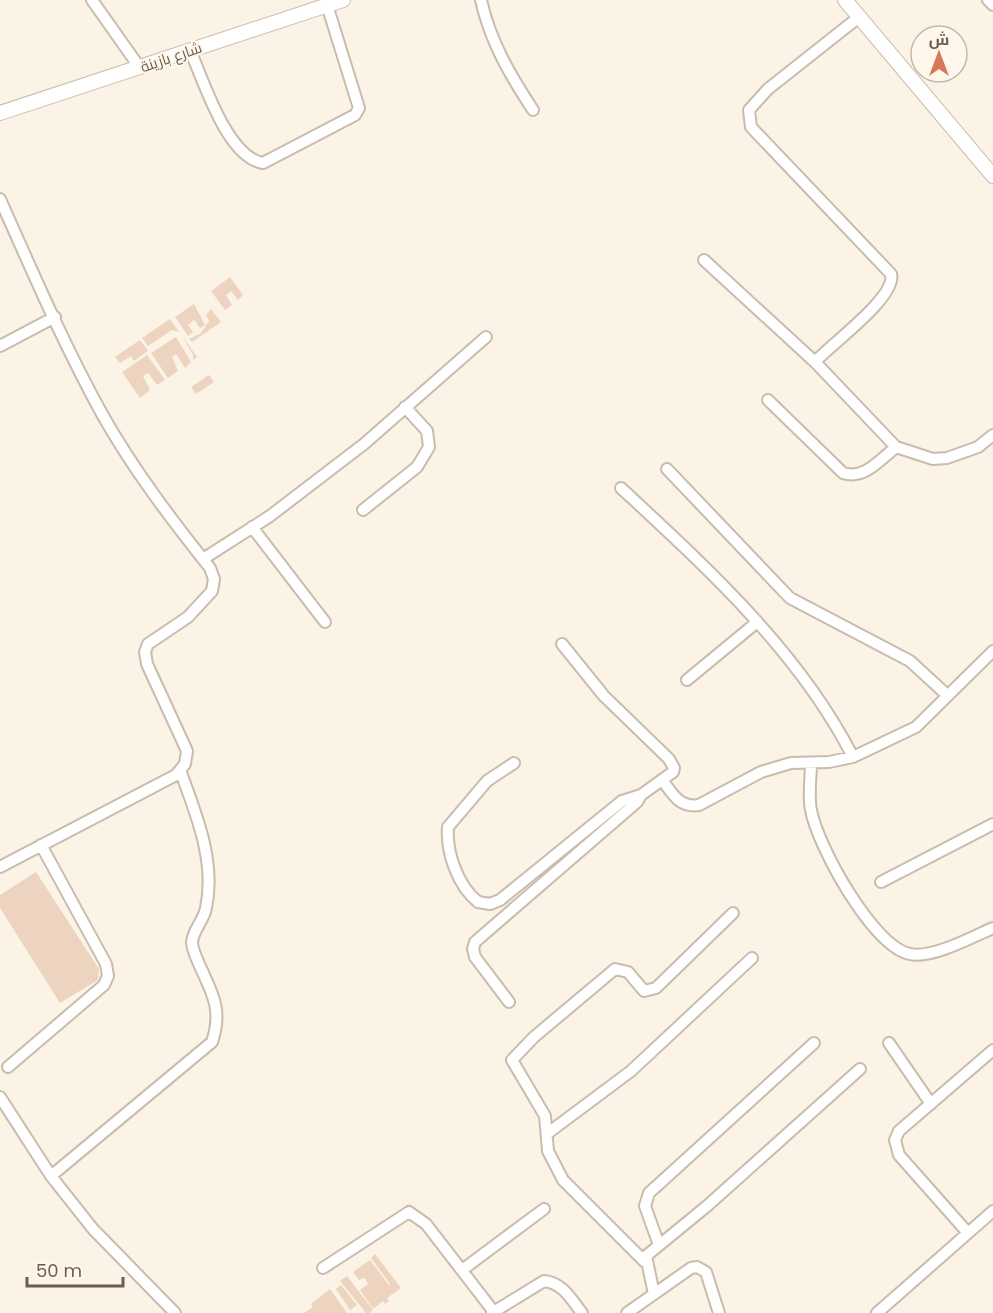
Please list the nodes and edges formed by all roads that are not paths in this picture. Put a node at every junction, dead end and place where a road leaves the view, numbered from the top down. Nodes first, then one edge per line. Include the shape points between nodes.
1 (92, 0) edge
2 (343, 0) edge
3 (481, 0) edge
4 (845, 0) edge
5 (988, 0) edge
6 (327, 5) junction
7 (993, 5) edge
8 (859, 17) junction
9 (189, 50) junction
10 (140, 68) junction
11 (533, 110) dead end
12 (0, 113) edge
13 (993, 176) edge
14 (0, 199) edge
15 (704, 261) dead end
16 (55, 317) junction
17 (486, 338) dead end
18 (0, 346) edge
19 (815, 362) junction
20 (768, 400) dead end
21 (405, 407) junction
22 (993, 435) edge
23 (896, 447) junction
24 (667, 469) dead end
25 (621, 488) dead end
26 (363, 510) dead end
27 (252, 527) junction
28 (203, 559) junction
29 (325, 622) dead end
30 (756, 623) junction
31 (562, 644) dead end
32 (993, 651) edge
33 (687, 680) dead end
34 (946, 695) junction
35 (853, 757) junction
36 (514, 763) dead end
37 (811, 763) junction
38 (180, 770) junction
39 (662, 780) junction
40 (641, 795) junction
41 (993, 824) edge
42 (41, 845) junction
43 (0, 867) edge
44 (881, 882) dead end
45 (733, 913) dead end
46 (993, 928) edge
47 (752, 958) dead end
48 (509, 1002) dead end
49 (814, 1043) dead end
50 (889, 1043) dead end
51 (993, 1050) edge
52 (8, 1067) dead end
53 (860, 1070) dead end
54 (0, 1097) edge
55 (931, 1104) junction
56 (548, 1133) junction
57 (51, 1176) junction
58 (544, 1209) dead end
59 (993, 1211) edge
60 (968, 1233) junction
61 (659, 1245) junction
62 (645, 1262) junction
63 (323, 1268) dead end
64 (462, 1270) junction
65 (654, 1294) junction
66 (493, 1312) edge
67 (176, 1313) edge
68 (582, 1313) edge
69 (627, 1313) edge
70 (719, 1313) edge
71 (877, 1313) edge

1 - 10 street
2 - 6 street, شارع بازينة
3 - 11 street via 510,76
4 - 8 street
5 - 7 street
6 - 9 street, شارع بازينة
6 - 9 street via 359,108 355,115 263,163 245,156 233,140
8 - 13 street
8 - 19 street via 768,89 749,110 751,127 891,273 889,289
9 - 10 street, شارع بازينة
10 - 12 street, شارع بازينة
14 - 16 street
15 - 19 street
16 - 18 street
16 - 28 street via 102,413 146,484
17 - 21 street
19 - 23 street
20 - 23 street via 843,473 863,473
21 - 26 street via 427,431 429,447 417,467
21 - 27 street via 364,444
22 - 23 street via 978,447 947,458 933,459
24 - 34 street via 790,598 910,661
25 - 30 street
27 - 28 street
27 - 29 street
28 - 38 street via 214,579 213,591 188,617 148,644 145,652 155,684 187,751
30 - 33 street
30 - 35 street via 817,695
31 - 39 street via 604,696 673,764 673,772
32 - 34 street
34 - 35 street via 916,727
35 - 37 street
36 - 40 street via 487,781 448,827 461,883 478,902 490,904 500,900 621,801
37 - 39 street via 791,763 761,772 692,806 681,804
37 - 46 street via 811,808 819,839 870,924 888,943 910,955 920,954 938,951
38 - 42 street via 176,776
38 - 57 street via 206,852 206,911 192,941 215,997 216,1028 212,1042
39 - 40 street
40 - 48 street via 475,942 475,957
41 - 44 street
42 - 43 street
42 - 52 street via 106,964 108,976 104,986
45 - 56 street via 656,988 645,991 628,972 615,969 513,1056 512,1064 545,1116
47 - 56 street via 631,1071
49 - 61 street via 649,1193 645,1206
50 - 55 street
51 - 55 street
53 - 61 street
54 - 57 street
55 - 60 street via 899,1131 895,1148
56 - 62 street via 548,1150 563,1180
57 - 67 street via 93,1229
58 - 64 street
59 - 60 street
60 - 71 street
61 - 62 street via 646,1256
62 - 65 street
63 - 64 street via 409,1212 426,1224
64 - 66 street
65 - 69 street
65 - 70 street via 691,1268 699,1267 706,1272
66 - 68 street via 544,1281 557,1284

